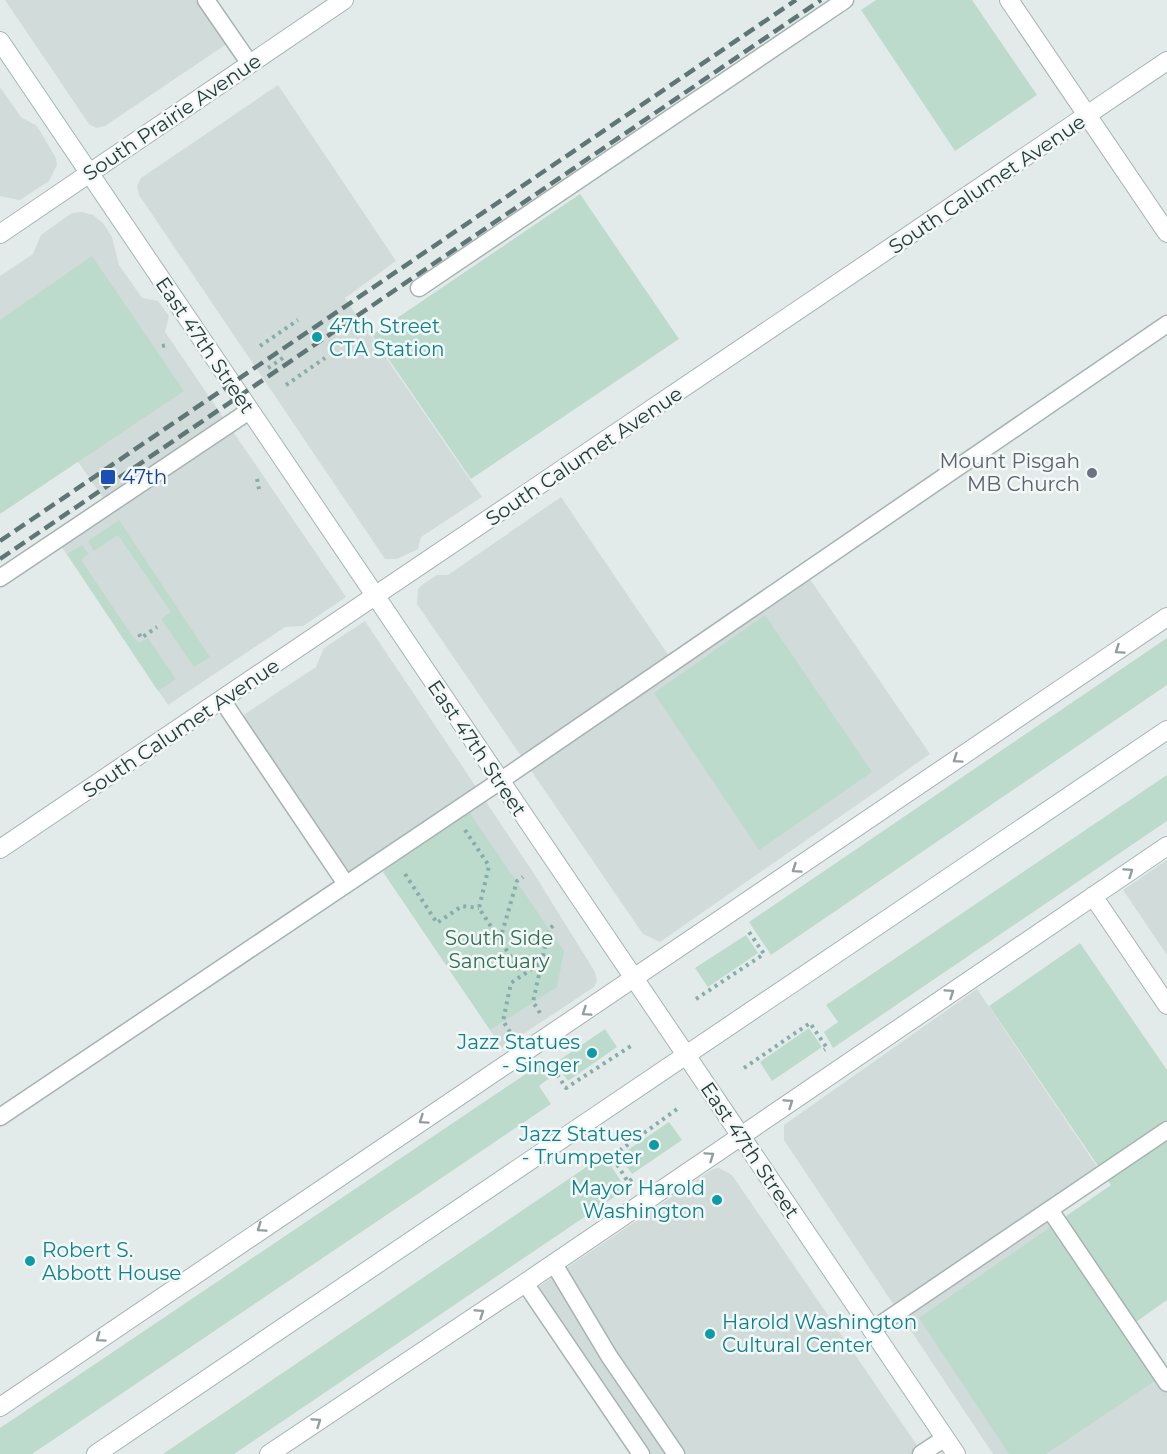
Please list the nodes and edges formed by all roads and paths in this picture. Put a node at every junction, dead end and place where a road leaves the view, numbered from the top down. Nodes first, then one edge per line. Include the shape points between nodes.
1 (206, 0) edge
2 (344, 0) edge
3 (844, 0) edge
4 (1009, 0) edge
5 (0, 41) edge
6 (1167, 61) edge
7 (250, 64) junction
8 (1087, 116) junction
9 (90, 173) junction
10 (1167, 233) edge
11 (0, 234) edge
12 (420, 288) dead end
13 (298, 320) dead end
14 (1167, 324) edge
15 (168, 345) dead end
16 (162, 346) dead end
17 (260, 346) dead end
18 (286, 356) dead end
19 (325, 358) dead end
20 (268, 368) dead end
21 (286, 385) dead end
22 (249, 411) junction
23 (257, 479) dead end
24 (259, 489) dead end
25 (0, 578) edge
26 (376, 597) junction
27 (1167, 617) edge
28 (156, 627) dead end
29 (138, 634) dead end
30 (222, 700) junction
31 (1167, 730) edge
32 (500, 781) junction
33 (470, 826) dead end
34 (1167, 846) edge
35 (0, 849) edge
36 (405, 874) dead end
37 (522, 877) dead end
38 (346, 884) junction
39 (1093, 896) junction
40 (479, 908) junction
41 (554, 925) dead end
42 (738, 935) dead end
43 (500, 940) junction
44 (542, 962) junction
45 (522, 974) junction
46 (634, 979) junction
47 (696, 999) dead end
48 (1167, 1005) edge
49 (540, 1013) dead end
50 (510, 1032) dead end
51 (634, 1044) dead end
52 (817, 1054) dead end
53 (558, 1056) dead end
54 (686, 1056) junction
55 (744, 1068) dead end
56 (680, 1107) dead end
57 (0, 1117) edge
58 (1167, 1130) edge
59 (740, 1136) junction
60 (638, 1175) dead end
61 (1050, 1210) junction
62 (554, 1263) junction
63 (525, 1283) junction
64 (872, 1330) junction
65 (1167, 1383) edge
66 (0, 1407) edge
67 (945, 1438) junction
68 (96, 1454) edge
69 (269, 1454) edge
70 (641, 1454) edge
71 (676, 1454) edge
72 (921, 1454) edge
73 (956, 1454) edge

1 - 7 lane
2 - 7 street, South Prairie Avenue
3 - 12 lane
4 - 8 street
5 - 9 street, East 47th Street
6 - 8 street, South Calumet Avenue
7 - 9 street, South Prairie Avenue
8 - 10 street
8 - 26 street, South Calumet Avenue
9 - 11 street, South Prairie Avenue
9 - 22 street, East 47th Street
13 - 17 path
14 - 32 lane
15 - 16 path
18 - 20 path
19 - 21 path
22 - 25 lane
22 - 26 street, East 47th Street
23 - 24 path
26 - 30 street, South Calumet Avenue
26 - 32 street, East 47th Street
27 -> 46 street
28 - 29 path via 141,638
30 - 35 street, South Calumet Avenue
30 - 38 lane
31 - 54 street
32 - 38 lane
32 - 46 street, East 47th Street
33 - 40 path via 464,830 489,866
39 -> 34 street
36 - 40 path via 437,923 462,906
37 - 43 path via 517,881
38 - 57 lane
39 - 48 street
59 -> 39 street
40 - 43 path
41 - 44 path via 549,929
42 - 47 path via 747,929 764,954
43 - 45 path
44 - 45 path
44 - 49 path via 533,1002
45 - 50 path via 511,983 503,1021
46 - 54 street, East 47th Street
46 -> 66 street
51 - 53 path via 566,1088 549,1062
52 - 55 path via 827,1048 810,1023
54 - 59 street, East 47th Street
54 - 68 street
56 - 60 path via 612,1156 628,1182
58 - 61 lane
62 -> 59 street
59 - 64 street, East 47th Street
61 - 64 lane
61 - 65 lane
62 - 63 street
62 - 71 lane via 609,1356
69 -> 63 street
63 - 70 lane
64 - 67 street, East 47th Street
67 - 72 lane
67 - 73 street, East 47th Street

